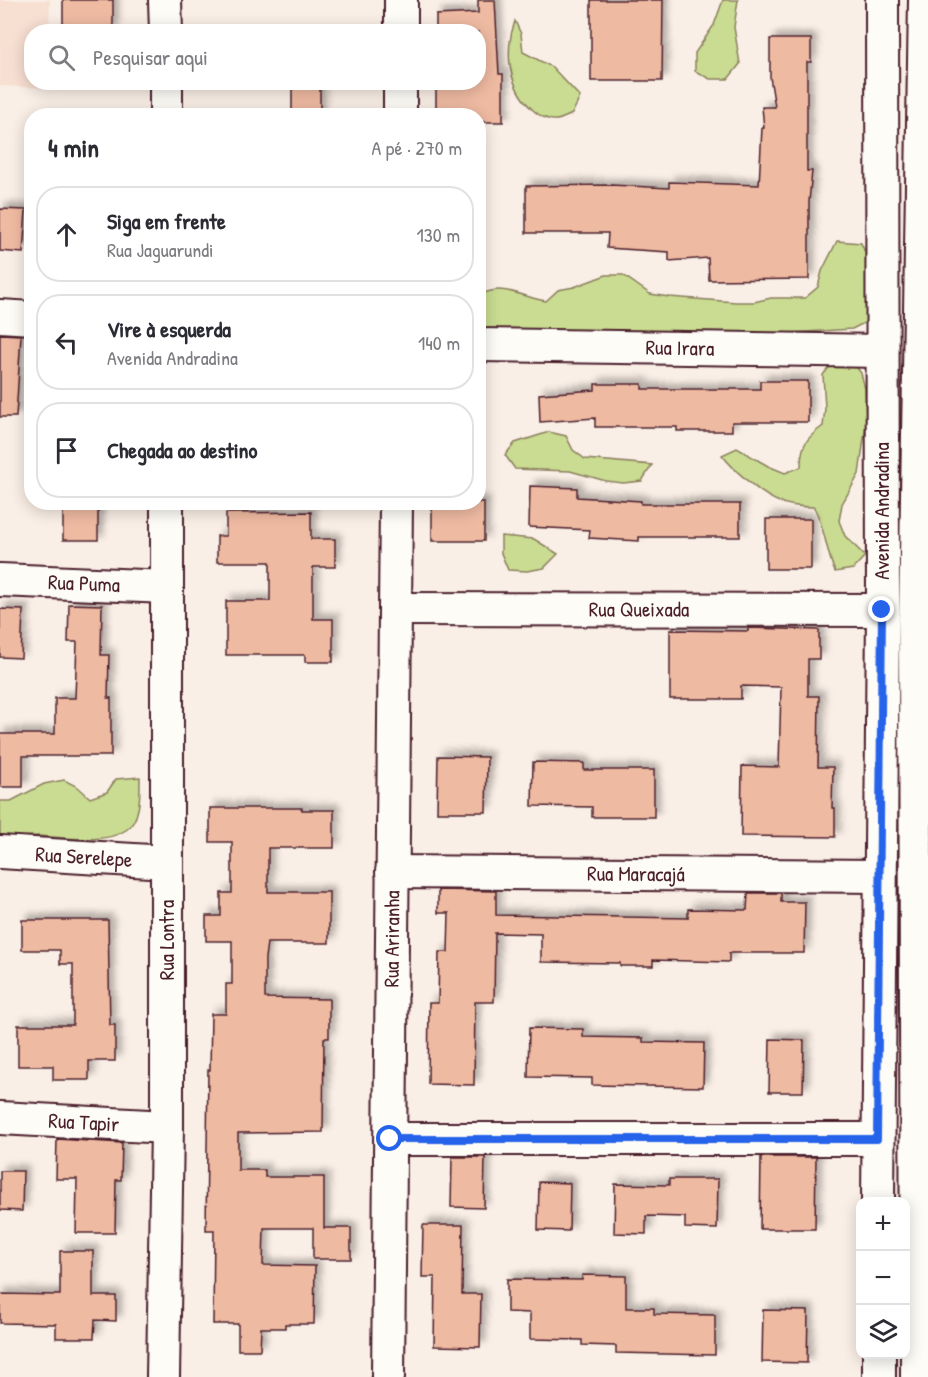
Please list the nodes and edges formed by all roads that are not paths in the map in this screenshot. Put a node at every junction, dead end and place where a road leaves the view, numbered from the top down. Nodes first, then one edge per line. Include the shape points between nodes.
1 (165, 0) edge
2 (401, 0) edge
3 (882, 0) edge
4 (925, 0) edge
5 (166, 24) edge
6 (401, 24) edge
7 (166, 90) edge
8 (400, 90) edge
9 (166, 108) edge
10 (400, 108) edge
11 (0, 316) edge
12 (24, 318) edge
13 (486, 345) edge
14 (924, 346) edge
15 (882, 351) junction
16 (167, 510) edge
17 (396, 510) edge
18 (0, 580) edge
19 (167, 587) junction
20 (395, 609) junction
21 (882, 610) junction
22 (921, 621) edge
23 (0, 852) edge
24 (167, 862) junction
25 (392, 872) junction
26 (880, 876) junction
27 (922, 879) edge
28 (0, 1118) edge
29 (167, 1127) junction
30 (390, 1139) junction
31 (877, 1139) junction
32 (921, 1141) edge
33 (878, 1197) edge
34 (879, 1359) edge
35 (163, 1377) edge
36 (388, 1377) edge
37 (879, 1377) edge
38 (916, 1377) edge

1 - 5 street
2 - 6 street
3 - 15 street, Avenida Andradina
4 - 14 street, Avenida Andradina
7 - 9 street
8 - 10 street
11 - 12 street
13 - 15 street, Rua Irara
14 - 22 street, Avenida Andradina
15 - 21 street, Avenida Andradina
16 - 19 street, Rua Lontra
17 - 20 street, Rua Ariranha
18 - 19 street, Rua Puma
19 - 24 street, Rua Lontra
20 - 21 street, Rua Queixada
20 - 25 street, Rua Ariranha
21 - 26 street, Avenida Andradina
22 - 27 street, Avenida Andradina
23 - 24 street, Rua Serelepe
24 - 29 street, Rua Lontra
25 - 26 street, Rua Maracajá
25 - 30 street, Rua Ariranha
26 - 31 street, Avenida Andradina
27 - 32 street, Avenida Andradina
28 - 29 street, Rua Tapir
29 - 35 street, Rua Lontra
30 - 31 street
30 - 36 street, Rua Ariranha
31 - 33 street, Avenida Andradina
32 - 38 street, Avenida Andradina
34 - 37 street

